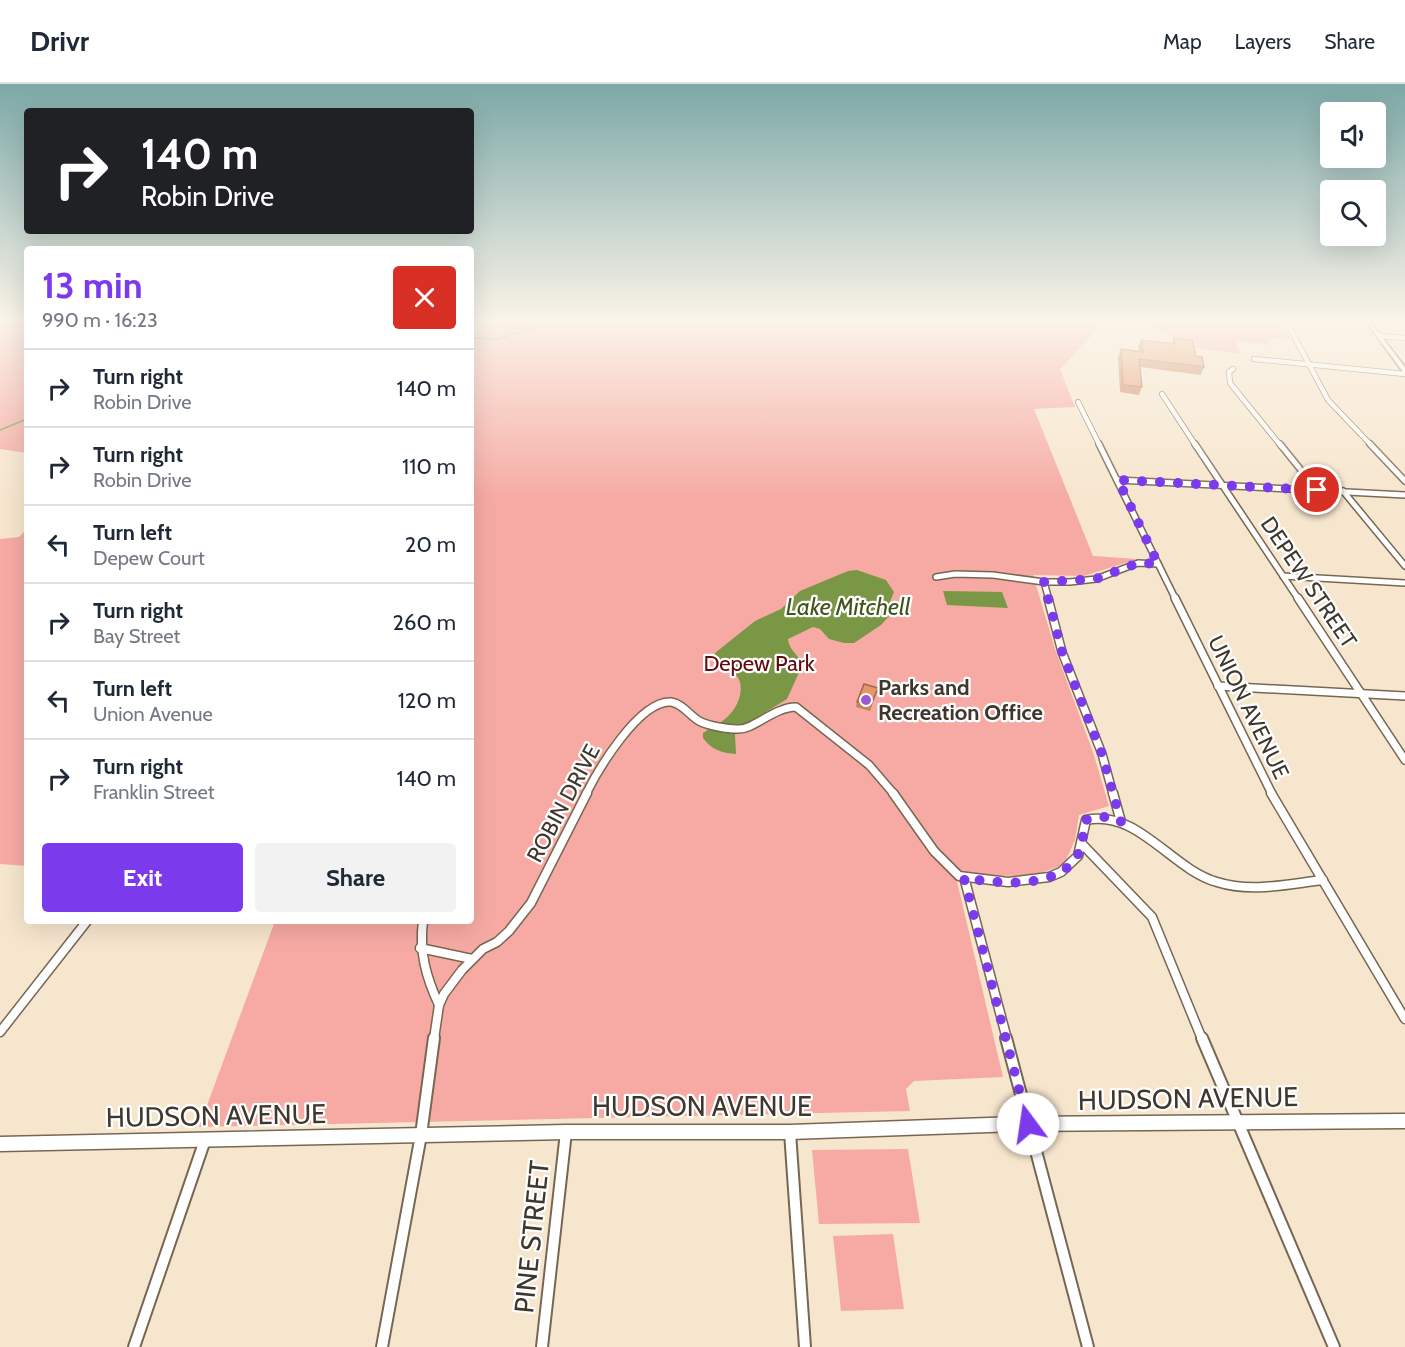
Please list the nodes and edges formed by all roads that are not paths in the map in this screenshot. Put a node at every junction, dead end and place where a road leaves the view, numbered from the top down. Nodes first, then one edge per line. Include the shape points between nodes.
1 (1230, 382) edge
2 (1319, 382) edge
3 (1162, 394) dead end
4 (1078, 402) dead end
5 (1404, 478) edge
6 (1118, 480) junction
7 (1223, 485) junction
8 (1317, 490) junction
9 (1343, 491) junction
10 (1405, 495) edge
11 (1158, 564) junction
12 (1405, 566) edge
13 (1283, 576) junction
14 (936, 578) dead end
15 (1044, 582) junction
16 (1405, 583) edge
17 (1218, 686) junction
18 (1361, 693) junction
19 (1405, 696) edge
20 (1405, 760) edge
21 (1121, 822) junction
22 (1082, 844) junction
23 (964, 878) junction
24 (1323, 880) junction
25 (85, 924) edge
26 (423, 924) edge
27 (420, 948) junction
28 (472, 958) junction
29 (439, 1005) junction
30 (1405, 1019) edge
31 (0, 1032) edge
32 (1405, 1121) edge
33 (1237, 1123) junction
34 (1028, 1124) junction
35 (566, 1132) junction
36 (790, 1132) junction
37 (422, 1135) junction
38 (205, 1140) junction
39 (0, 1144) edge
40 (134, 1347) edge
41 (381, 1347) edge
42 (542, 1347) edge
43 (805, 1347) edge
44 (1088, 1347) edge
45 (1334, 1347) edge

1 - 8 street
2 - 5 street via 1328,400
3 - 7 street, DEPEW STREET
4 - 6 street, UNION AVENUE
6 - 7 street
6 - 11 street, UNION AVENUE
7 - 8 street
7 - 13 street, DEPEW STREET
8 - 9 street
9 - 10 street
9 - 12 street
11 - 15 street via 1138,563 1096,579
11 - 17 street, UNION AVENUE
13 - 16 street
13 - 18 street, DEPEW STREET
14 - 15 street via 993,575
15 - 21 street via 1062,652 1102,754
17 - 18 street
17 - 24 street, UNION AVENUE via 1270,791
18 - 19 street
18 - 20 street, DEPEW STREET
21 - 22 street via 1105,816 1086,820
21 - 24 street via 1202,877 1224,885 1247,888
22 - 23 street via 1069,866 1049,877 1008,882
22 - 33 street via 1146,908
23 - 28 street, ROBIN DRIVE via 948,868 869,765 796,707 784,707 740,730 711,726 669,702 655,706 616,743 596,773 531,903 509,931
23 - 34 street
24 - 30 street, UNION AVENUE
25 - 31 street
26 - 27 street
27 - 28 street
27 - 29 street via 426,978
28 - 29 street, ROBIN DRIVE via 451,982
29 - 37 street, ROBIN DRIVE
32 - 33 street, HUDSON AVENUE
33 - 34 street, HUDSON AVENUE
33 - 45 street
34 - 36 street, HUDSON AVENUE
34 - 44 street
35 - 36 street, HUDSON AVENUE
35 - 37 street, HUDSON AVENUE
35 - 42 street, PINE STREET
36 - 43 street
37 - 38 street, HUDSON AVENUE
37 - 41 street, ROBIN DRIVE
38 - 39 street, HUDSON AVENUE
38 - 40 street

